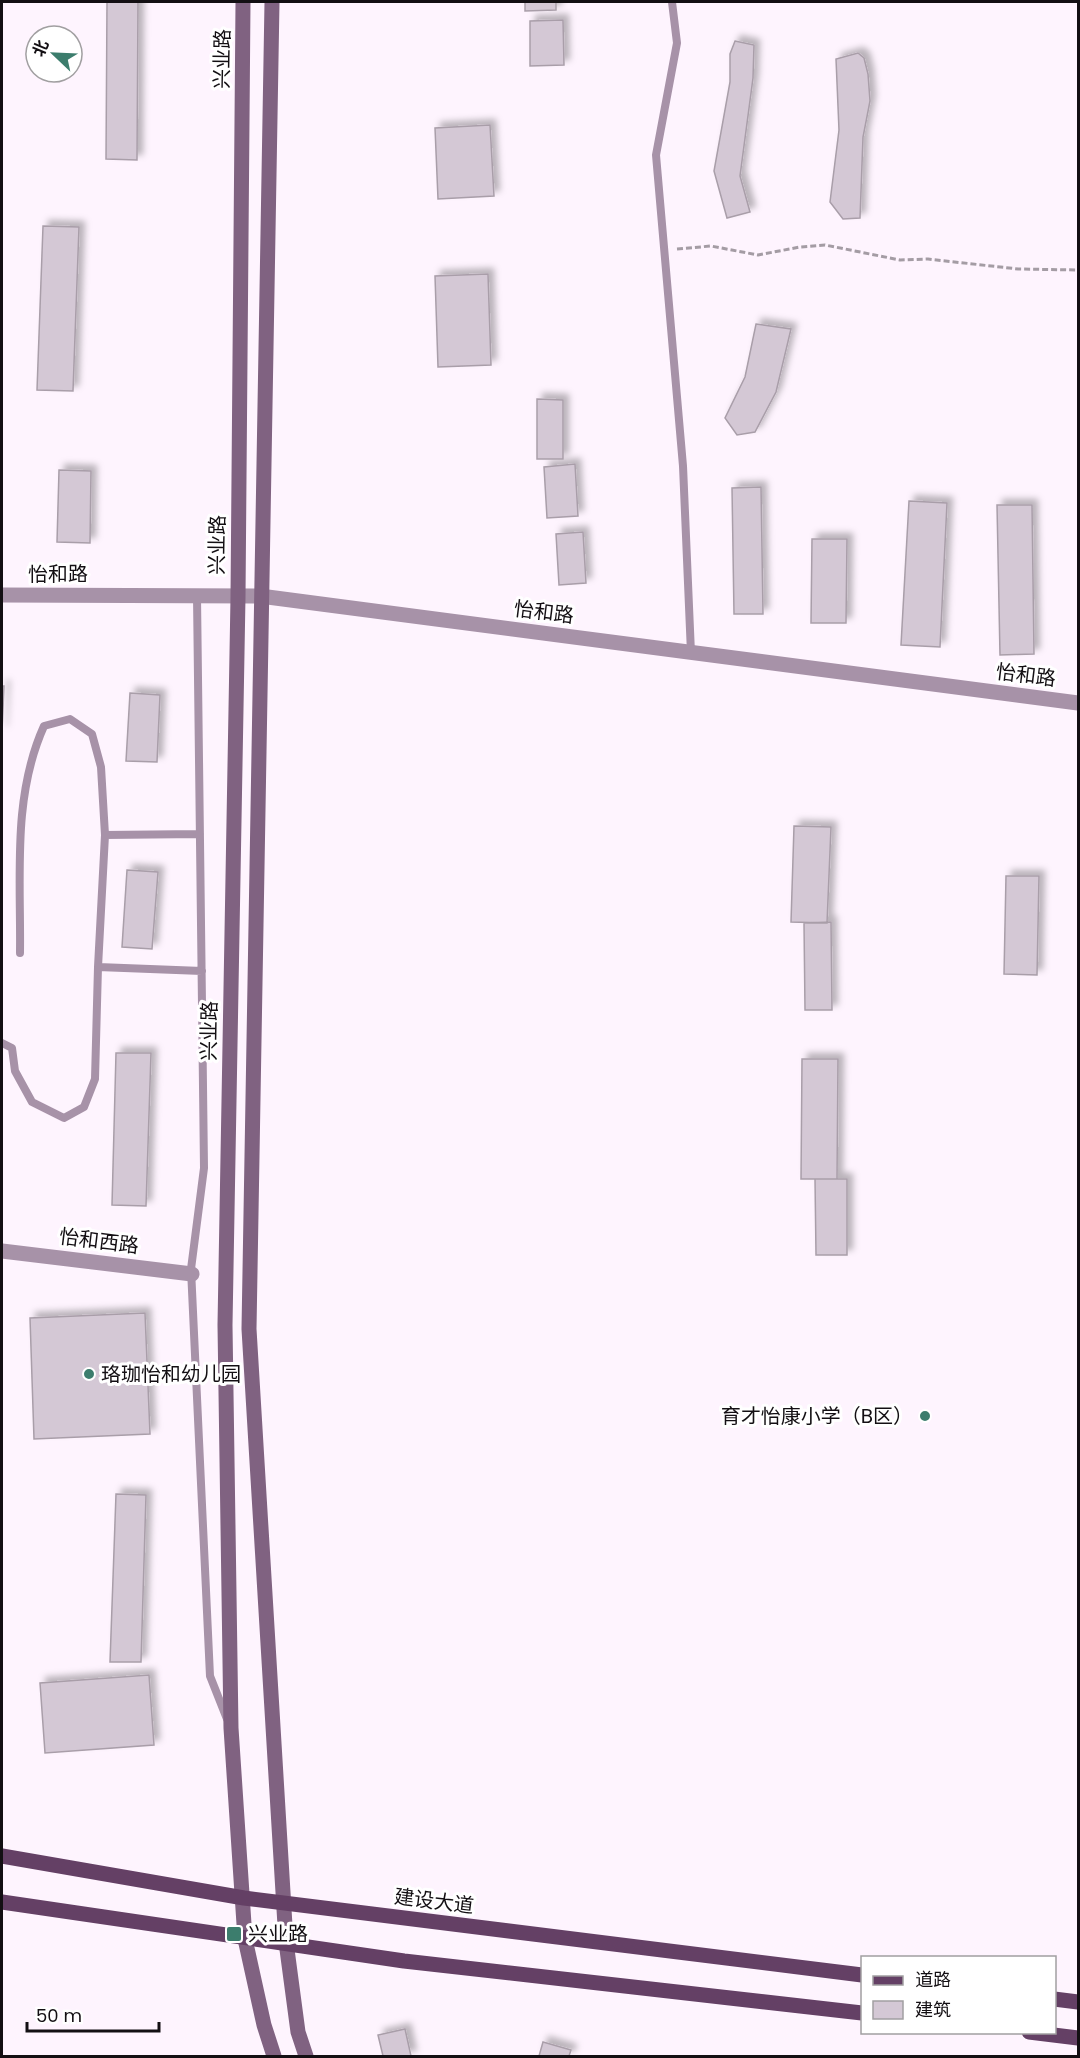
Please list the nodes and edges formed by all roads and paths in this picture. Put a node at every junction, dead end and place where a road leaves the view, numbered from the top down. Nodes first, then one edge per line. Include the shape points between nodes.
1 (243, 2) edge
2 (272, 2) edge
3 (672, 2) edge
4 (663, 250) junction
5 (1078, 270) edge
6 (2, 595) edge
7 (197, 596) junction
8 (260, 596) junction
9 (238, 597) junction
10 (691, 652) junction
11 (1078, 703) edge
12 (200, 834) junction
13 (105, 835) junction
14 (20, 953) dead end
15 (98, 967) junction
16 (202, 971) junction
17 (2, 1043) edge
18 (2, 1251) edge
19 (192, 1274) junction
20 (231, 1728) junction
21 (2, 1856) edge
22 (244, 1898) junction
23 (2, 1902) edge
24 (284, 1903) junction
25 (245, 1939) junction
26 (286, 1942) junction
27 (861, 1975) edge
28 (1056, 1999) edge
29 (1078, 2002) edge
30 (861, 2013) edge
31 (1045, 2034) edge
32 (1078, 2038) edge
33 (274, 2056) edge
34 (306, 2056) edge

1 - 9 main road, 兴业路
2 - 8 main road
3 - 4 lane via 678,43 656,155
4 - 5 path via 711,246 758,255 825,245 900,260
4 - 10 lane via 683,466
6 - 7 street, 怡和路
7 - 9 street, 怡和路
7 - 12 lane
8 - 9 street, 怡和路
8 - 10 street, 怡和路
8 - 24 main road via 249,1329
9 - 20 main road, 兴业路 via 225,1325
10 - 11 street, 怡和路
12 - 13 lane
12 - 16 lane
13 - 14 lane via 101,767 92,734 70,719 44,726 32,753 21,810
13 - 15 lane
15 - 16 lane
15 - 17 lane via 94,1079 84,1107 64,1118 32,1101 15,1071 12,1048
16 - 19 lane via 204,1168
18 - 19 street, 怡和西路
19 - 20 lane via 210,1676
20 - 22 main road, 兴业路
21 - 22 main road, 建设大道
22 - 24 main road, 建设大道
22 - 25 main road, 兴业路
23 - 25 main road
24 - 26 main road
24 - 27 main road, 建设大道
25 - 26 main road
25 - 33 main road, 兴业路
26 - 30 main road via 404,1961
26 - 34 main road via 298,2032
28 - 29 main road
31 - 32 main road

